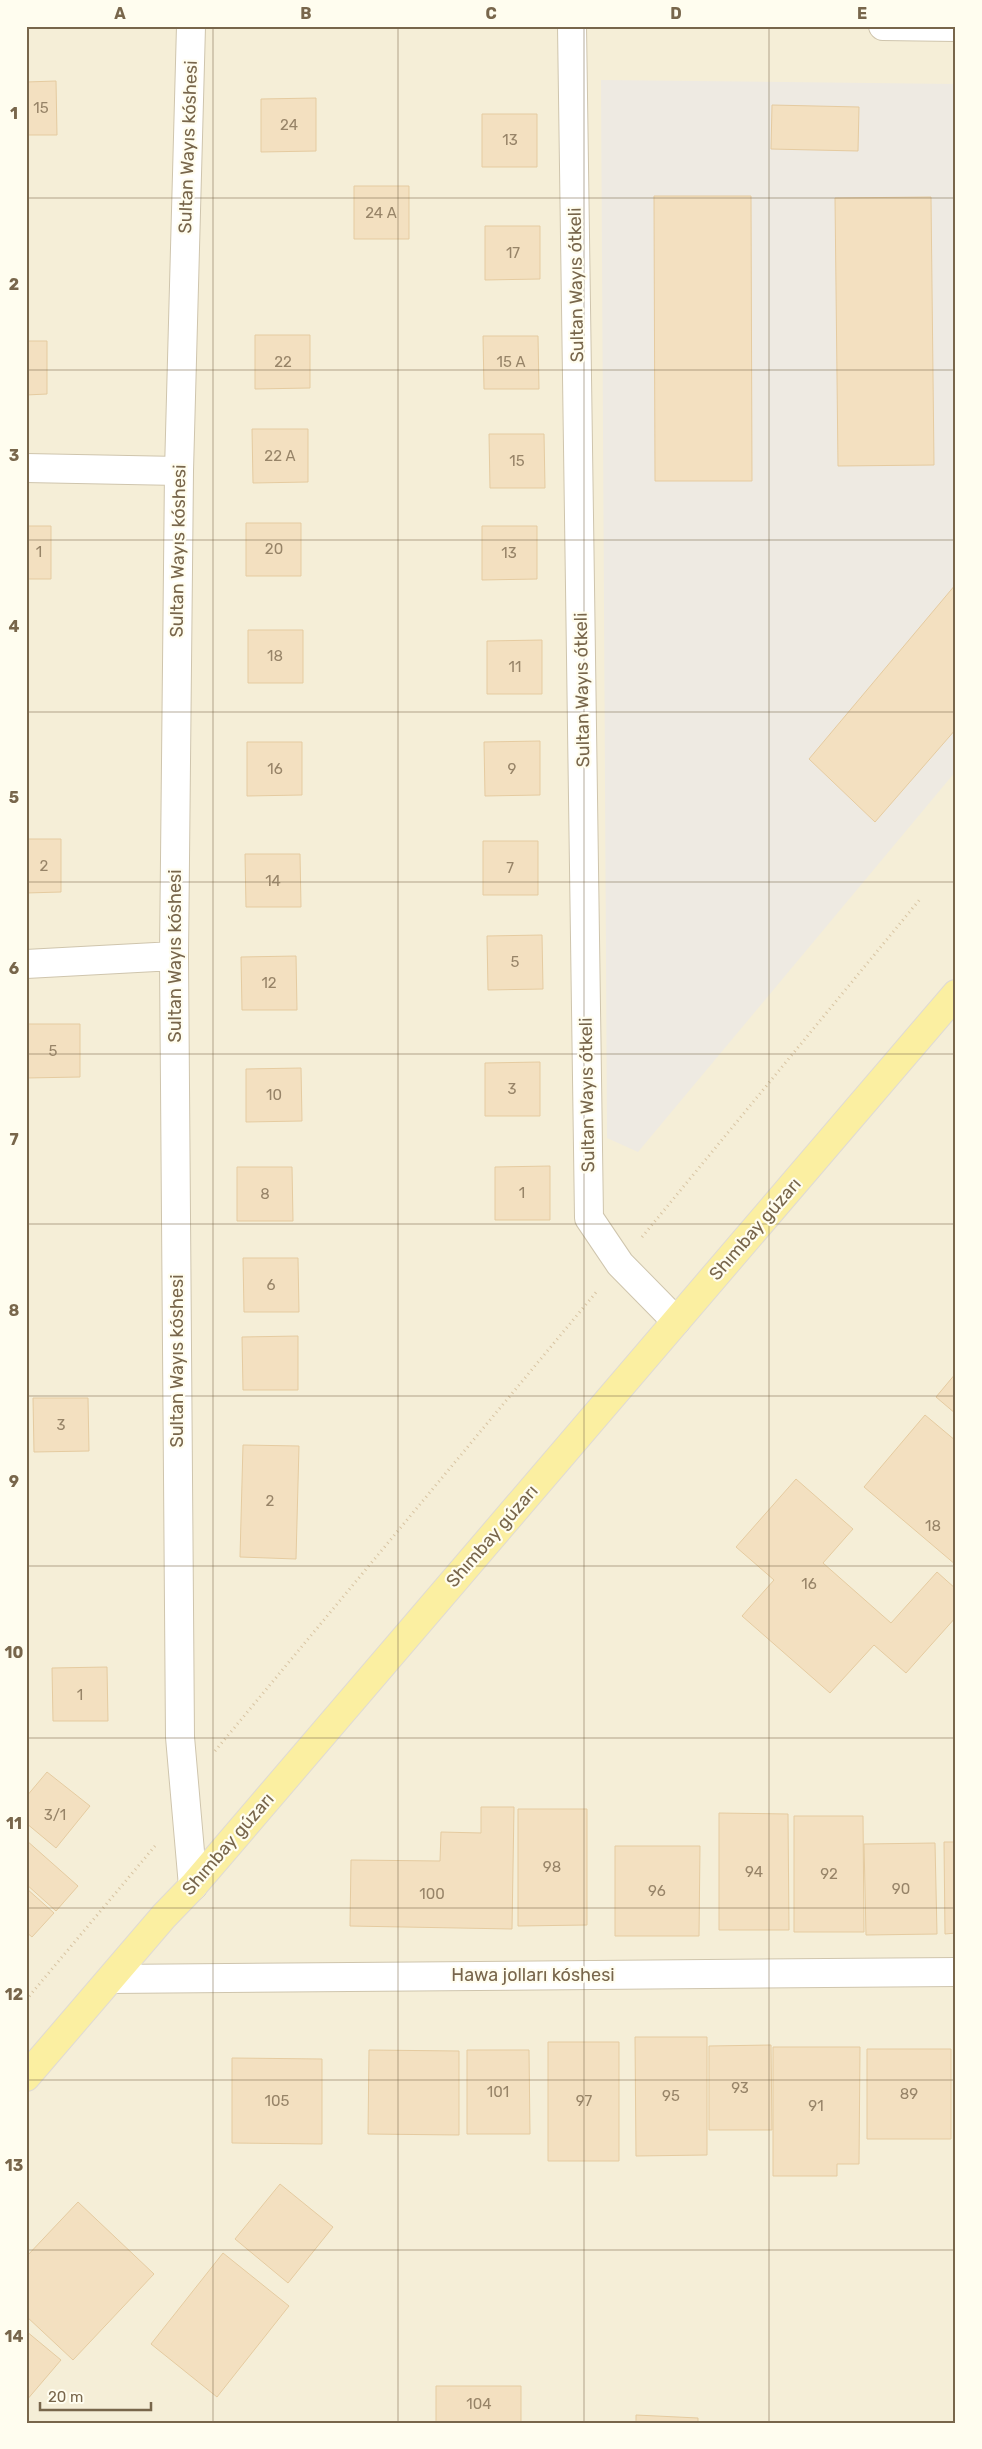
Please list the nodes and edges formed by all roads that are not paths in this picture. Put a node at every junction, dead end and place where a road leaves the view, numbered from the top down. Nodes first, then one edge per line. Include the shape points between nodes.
1 (191, 26) edge
2 (572, 26) edge
3 (883, 26) edge
4 (956, 27) edge
5 (26, 468) edge
6 (179, 470) junction
7 (174, 956) junction
8 (26, 964) edge
9 (956, 994) edge
10 (676, 1321) junction
11 (192, 1886) junction
12 (956, 1972) edge
13 (111, 1979) junction
14 (26, 2077) edge

1 - 6 street, Sultan Wayıs kóshesi
2 - 10 street, Sultan Wayıs ótkeli via 589,1218 620,1264
3 - 4 street
5 - 6 street
6 - 7 street, Sultan Wayıs kóshesi
7 - 8 street
7 - 11 street, Sultan Wayıs kóshesi via 180,1737
9 - 10 main road, Shımbay gúzarı
10 - 11 main road, Shımbay gúzarı
11 - 13 main road, Shımbay gúzarı
12 - 13 street, Hawa jolları kóshesi
13 - 14 main road, Shımbay gúzarı

